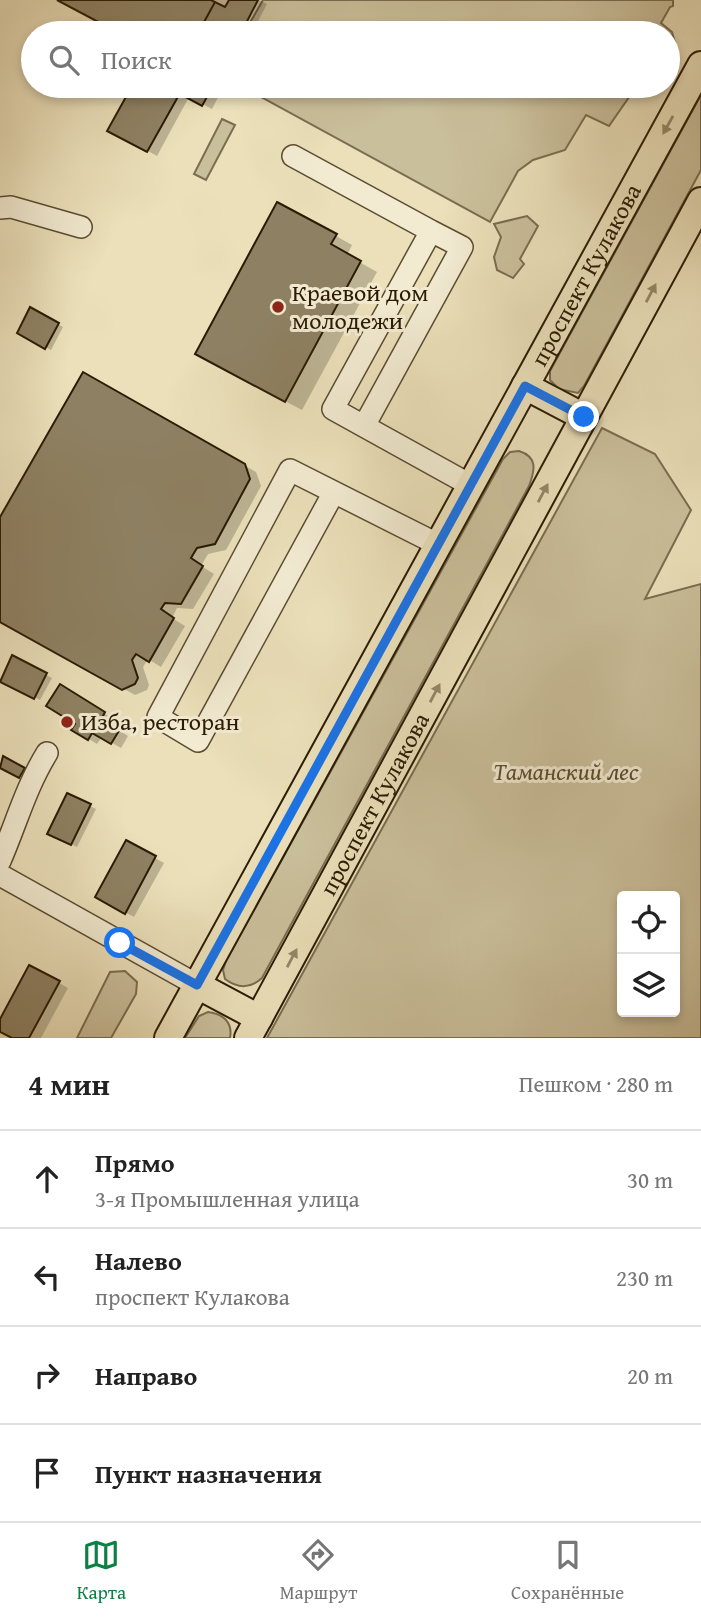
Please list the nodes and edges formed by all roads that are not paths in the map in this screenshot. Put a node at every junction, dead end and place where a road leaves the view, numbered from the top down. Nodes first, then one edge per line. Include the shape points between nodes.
1 (701, 65) edge
2 (293, 156) dead end
3 (701, 201) edge
4 (0, 208) edge
5 (81, 227) dead end
6 (431, 230) junction
7 (525, 386) junction
8 (584, 417) junction
9 (363, 426) junction
10 (472, 485) junction
11 (334, 492) junction
12 (439, 545) junction
13 (47, 753) dead end
14 (9, 817) edge
15 (0, 860) edge
16 (0, 876) edge
17 (197, 985) junction
18 (254, 1028) edge
19 (168, 1038) edge

1 -> 7 main road, проспект Кулакова
2 - 6 street
8 -> 3 main road, проспект Кулакова
4 - 5 street via 11,206
6 - 9 street via 333,409
6 - 9 street via 462,247
7 - 8 main road
7 - 10 main road, проспект Кулакова
18 -> 8 main road, проспект Кулакова
9 - 10 street
10 - 12 main road, проспект Кулакова
11 - 11 street via 290,470 158,718 198,741
11 - 12 street
12 - 17 main road, проспект Кулакова
13 - 14 street
14 - 15 street
16 - 17 street
17 - 18 main road
17 - 19 main road, проспект Кулакова

